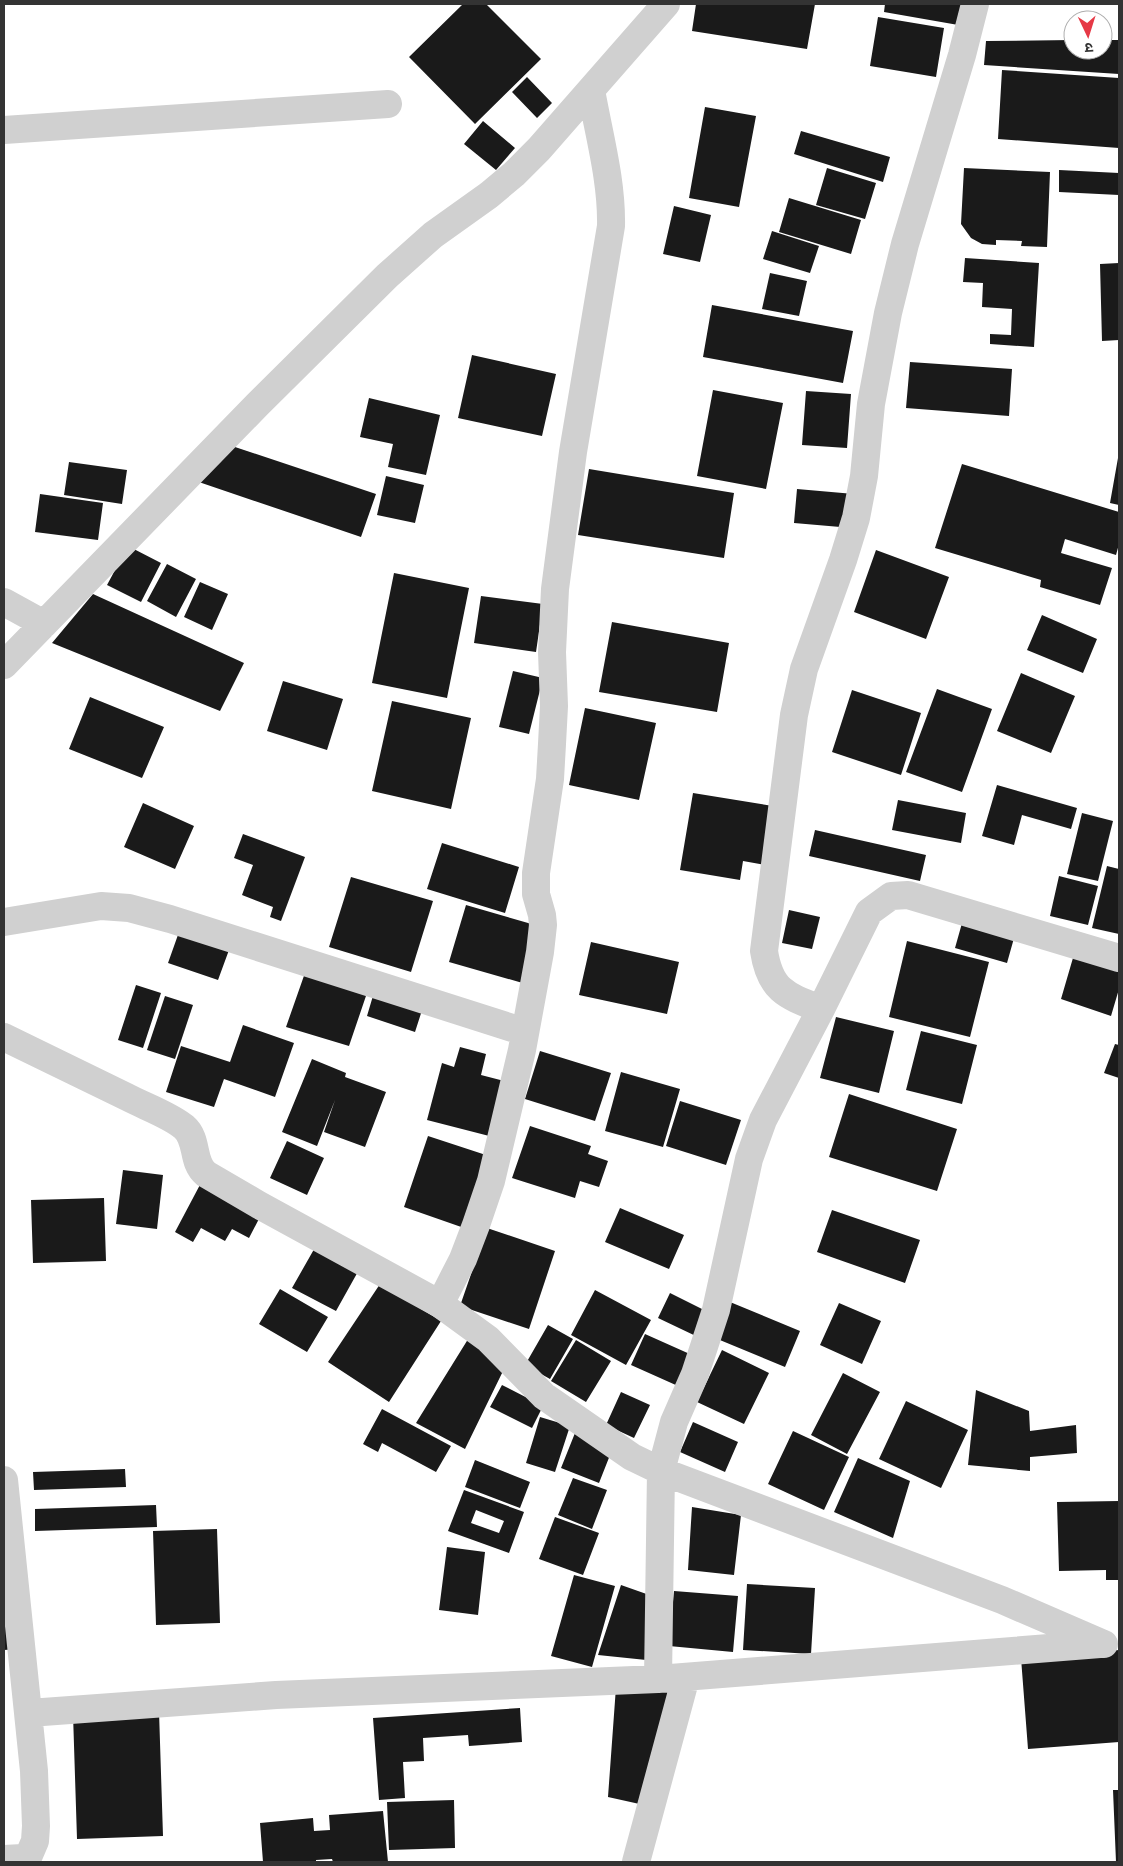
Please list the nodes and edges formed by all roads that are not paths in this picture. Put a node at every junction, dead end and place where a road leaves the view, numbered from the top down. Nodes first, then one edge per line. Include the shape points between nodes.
1 (666, 4) edge
2 (975, 4) edge
3 (591, 90) junction
4 (388, 104) dead end
5 (4, 130) edge
6 (4, 602) edge
7 (44, 624) junction
8 (4, 664) edge
9 (4, 922) edge
10 (1119, 958) edge
11 (822, 1009) junction
12 (525, 1032) junction
13 (4, 1037) edge
14 (440, 1304) junction
15 (661, 1472) junction
16 (4, 1480) edge
17 (1112, 1643) edge
18 (686, 1677) junction
19 (658, 1679) junction
20 (29, 1713) junction
21 (4, 1859) edge
22 (636, 1862) edge

1 - 3 street
2 - 11 street via 888,313 856,518 804,669 794,715 764,951 771,975 780,989 790,997
3 - 7 street via 514,174 432,235 387,276
3 - 12 street via 609,187 612,226 557,569 550,779 536,873 542,936
4 - 5 street
6 - 7 street
7 - 8 street
9 - 12 street via 101,906 129,908
10 - 11 street via 908,895 891,896 869,912
11 - 15 street via 766,1112 749,1159 716,1310 695,1374 674,1422
12 - 14 street via 488,1190 463,1259
13 - 14 street via 176,1122 191,1138 197,1163 206,1174
14 - 15 street via 488,1339 544,1396 632,1457
15 - 17 street
15 - 19 street
16 - 20 street
17 - 18 street
18 - 19 street
18 - 22 street
19 - 20 street via 276,1695
20 - 21 street via 35,1841 29,1855

